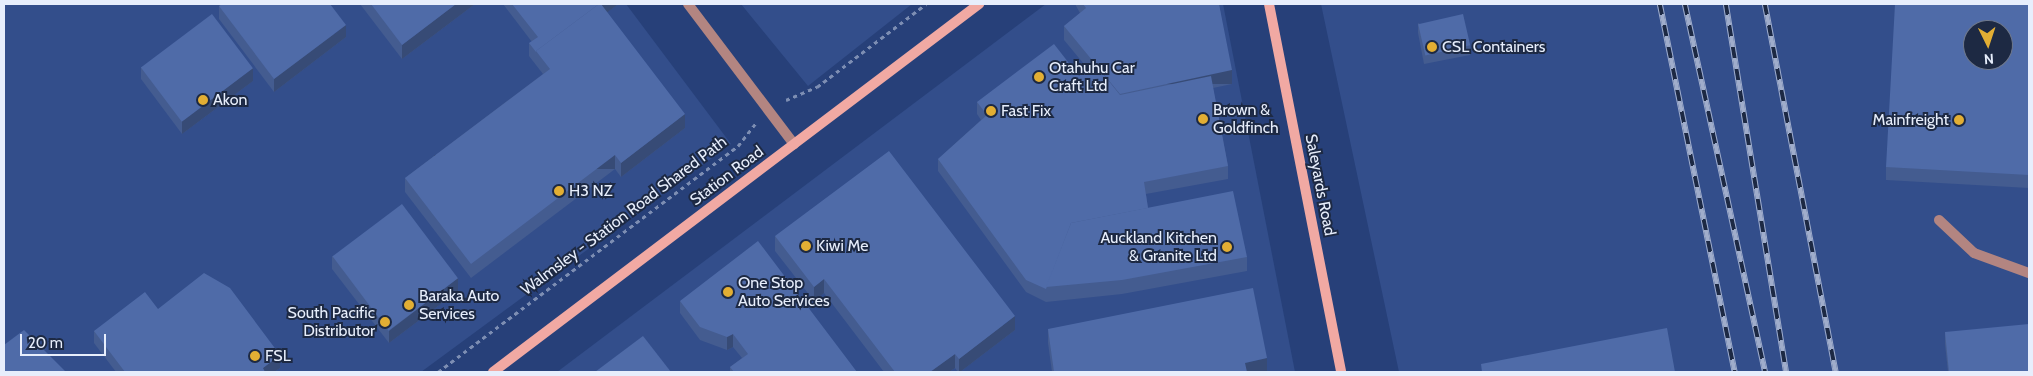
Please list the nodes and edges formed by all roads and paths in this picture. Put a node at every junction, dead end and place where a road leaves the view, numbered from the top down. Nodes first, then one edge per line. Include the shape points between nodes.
1 (688, 4) edge
2 (926, 4) edge
3 (979, 4) edge
4 (1269, 4) edge
5 (792, 96) dead end
6 (749, 129) dead end
7 (794, 144) junction
8 (1939, 220) dead end
9 (2029, 273) edge
10 (438, 372) edge
11 (493, 372) edge
12 (1341, 372) edge

1 - 7 street
2 - 5 path via 817,87
3 - 7 street, Station Road
4 - 12 street, Saleyards Road
6 - 10 path, Walmsley - Station Road Shared Path via 738,146
7 - 11 street, Station Road
8 - 9 street via 1974,253

